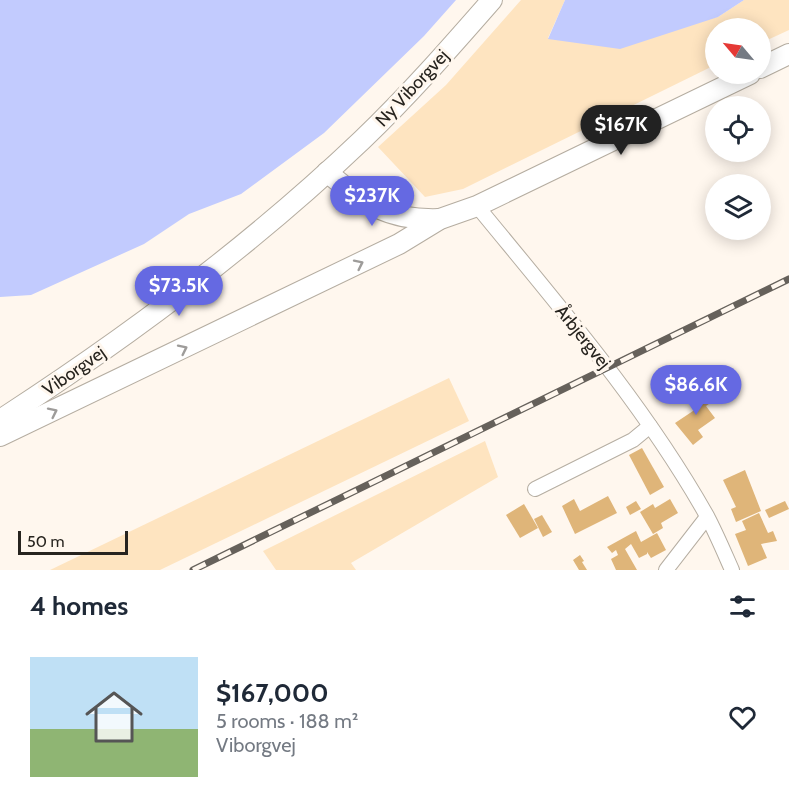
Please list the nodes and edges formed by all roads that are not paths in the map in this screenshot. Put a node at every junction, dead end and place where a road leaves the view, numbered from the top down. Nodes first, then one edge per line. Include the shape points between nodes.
1 (492, 0) edge
2 (789, 54) edge
3 (771, 63) edge
4 (729, 84) edge
5 (327, 172) junction
6 (477, 206) junction
7 (440, 219) junction
8 (0, 420) edge
9 (650, 426) junction
10 (0, 436) edge
11 (535, 489) dead end
12 (707, 517) junction
13 (666, 570) edge
14 (732, 570) edge

1 - 5 street, Ny Viborgvej via 420,82
2 - 3 street
4 - 6 street, Viborgvej
5 - 7 street, Viborgvej via 371,207 423,220
5 - 8 street, Viborgvej via 249,240 145,319
6 - 7 street, Viborgvej
6 - 9 street, Årbjergvej
10 -> 7 street, Viborgvej via 399,244
9 - 11 street via 633,440
9 - 12 street, Årbjergvej
12 - 13 street
12 - 14 street, Årbjergvej

